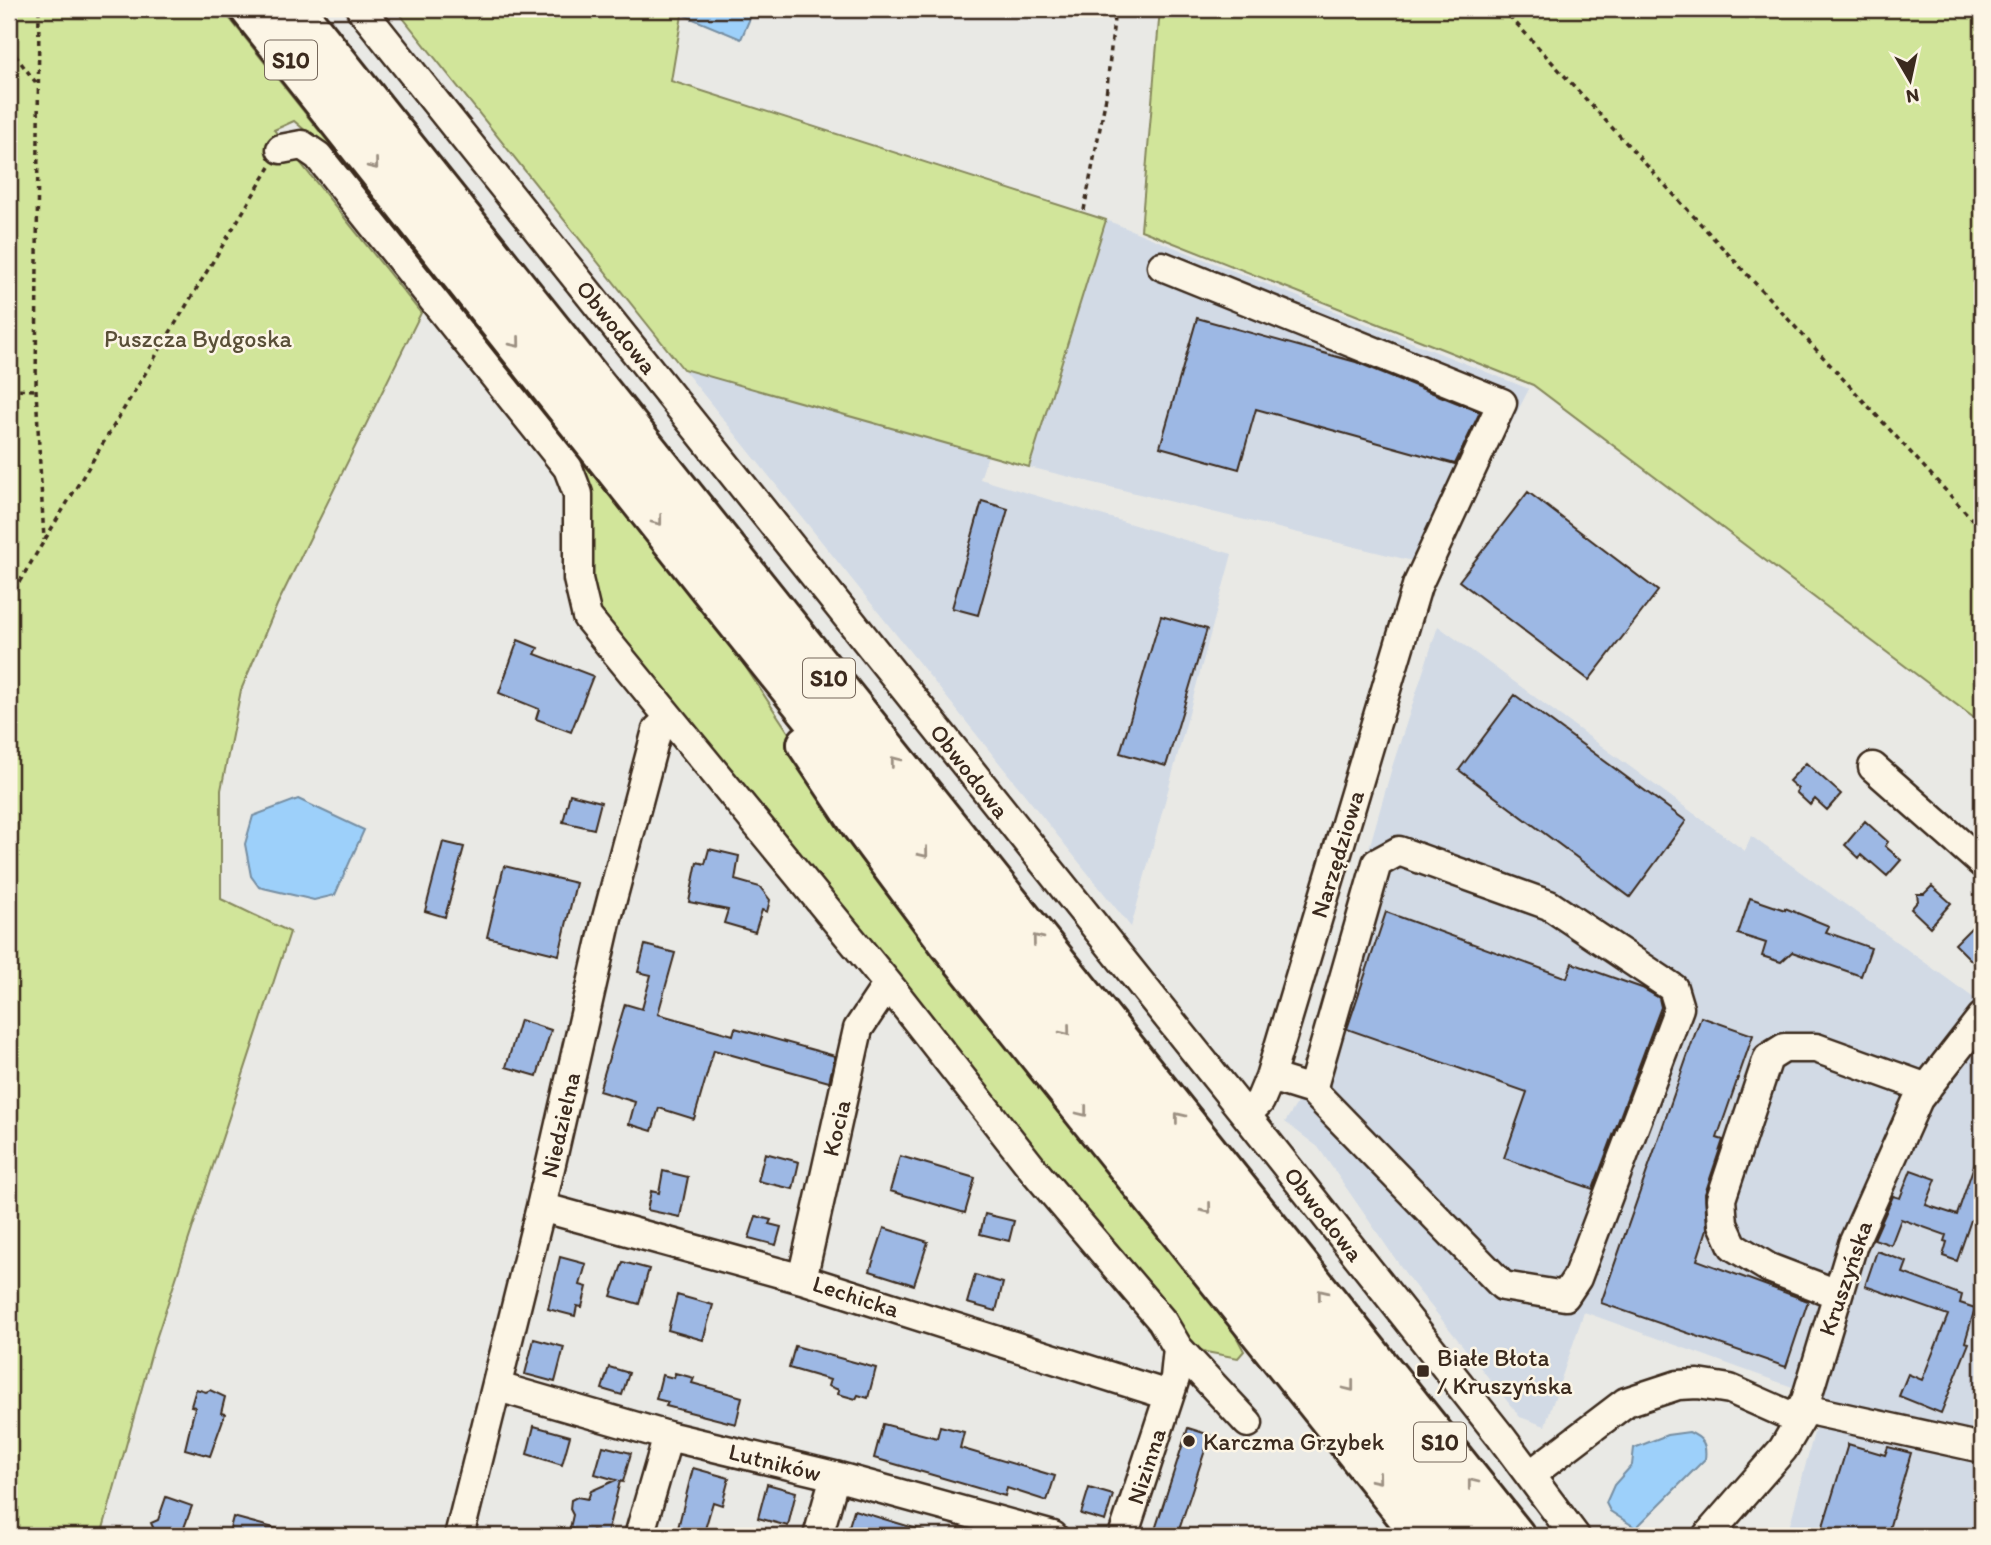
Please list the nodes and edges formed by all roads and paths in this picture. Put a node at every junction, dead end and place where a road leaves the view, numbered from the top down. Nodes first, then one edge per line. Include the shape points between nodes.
1 (39, 9) edge
2 (250, 9) edge
3 (295, 9) edge
4 (361, 9) edge
5 (1115, 9) edge
6 (1503, 9) edge
7 (9, 47) edge
8 (38, 86) junction
9 (281, 149) joint
10 (1084, 210) dead end
11 (1162, 266) dead end
12 (9, 389) edge
13 (36, 390) junction
14 (1982, 530) edge
15 (44, 540) junction
16 (9, 599) edge
17 (727, 610) junction
18 (669, 719) junction
19 (1873, 767) dead end
20 (1982, 863) edge
21 (888, 984) junction
22 (1982, 1017) edge
23 (1270, 1077) junction
24 (1927, 1088) junction
25 (1312, 1090) junction
26 (1246, 1115) junction
27 (541, 1207) junction
28 (802, 1279) junction
29 (1837, 1294) junction
30 (1178, 1348) junction
31 (498, 1387) junction
32 (1168, 1395) junction
33 (1801, 1413) junction
34 (1248, 1423) dead end
35 (668, 1436) junction
36 (1980, 1446) edge
37 (1530, 1475) junction
38 (835, 1476) junction
39 (459, 1536) edge
40 (639, 1536) edge
41 (818, 1536) edge
42 (1053, 1536) edge
43 (1123, 1536) edge
44 (1423, 1536) edge
45 (1468, 1536) edge
46 (1515, 1536) edge
47 (1575, 1536) edge
48 (1707, 1536) edge

1 - 8 path
2 -> 17 highway, S10
46 -> 3 highway, S10
4 - 26 street, Obwodowa
5 - 10 path via 1106,97
6 - 14 path
7 - 8 path
8 - 13 path
9 - 15 path
9 - 18 street via 302,145 318,156 568,468 579,494 578,579 587,617
11 - 23 street, Narzędziowa via 1502,403 1417,586
12 - 13 path
13 - 15 path
15 - 16 path
17 -> 44 highway via 789,717 925,911
17 -> 45 highway, S10
18 - 21 street
18 - 27 street, Niedzielna via 657,730 607,918
19 - 20 street
21 - 28 street, Kocia via 858,1029
21 - 30 street via 1036,1173 1162,1321
22 - 24 street, Kruszyńska
23 - 25 street
23 - 26 street, Narzędziowa via 1260,1101
24 - 29 street, Kruszyńska via 1853,1244
24 - 29 street via 1816,1048 1784,1048 1768,1058 1721,1199 1723,1224 1733,1247 1769,1268
25 - 25 street via 1503,1286 1565,1296 1577,1278 1679,1009 1673,988 1549,905 1399,851 1377,863
26 - 37 street, Obwodowa
27 - 28 street, Lechicka
27 - 31 street, Niedzielna
28 - 32 street, Lechicka
29 - 33 street, Kruszyńska
30 - 32 street, Nizinna
30 - 34 street
31 - 35 street, Lutników
31 - 39 street, Niedzielna
32 - 43 street, Nizinna
33 - 36 street via 1818,1412
33 - 37 street via 1730,1389 1678,1385 1626,1402
33 - 48 street, Kruszyńska via 1783,1449
35 - 38 street, Lutników
35 - 40 street
37 - 47 street, Obwodowa
38 - 41 street
38 - 42 street, Lutników

